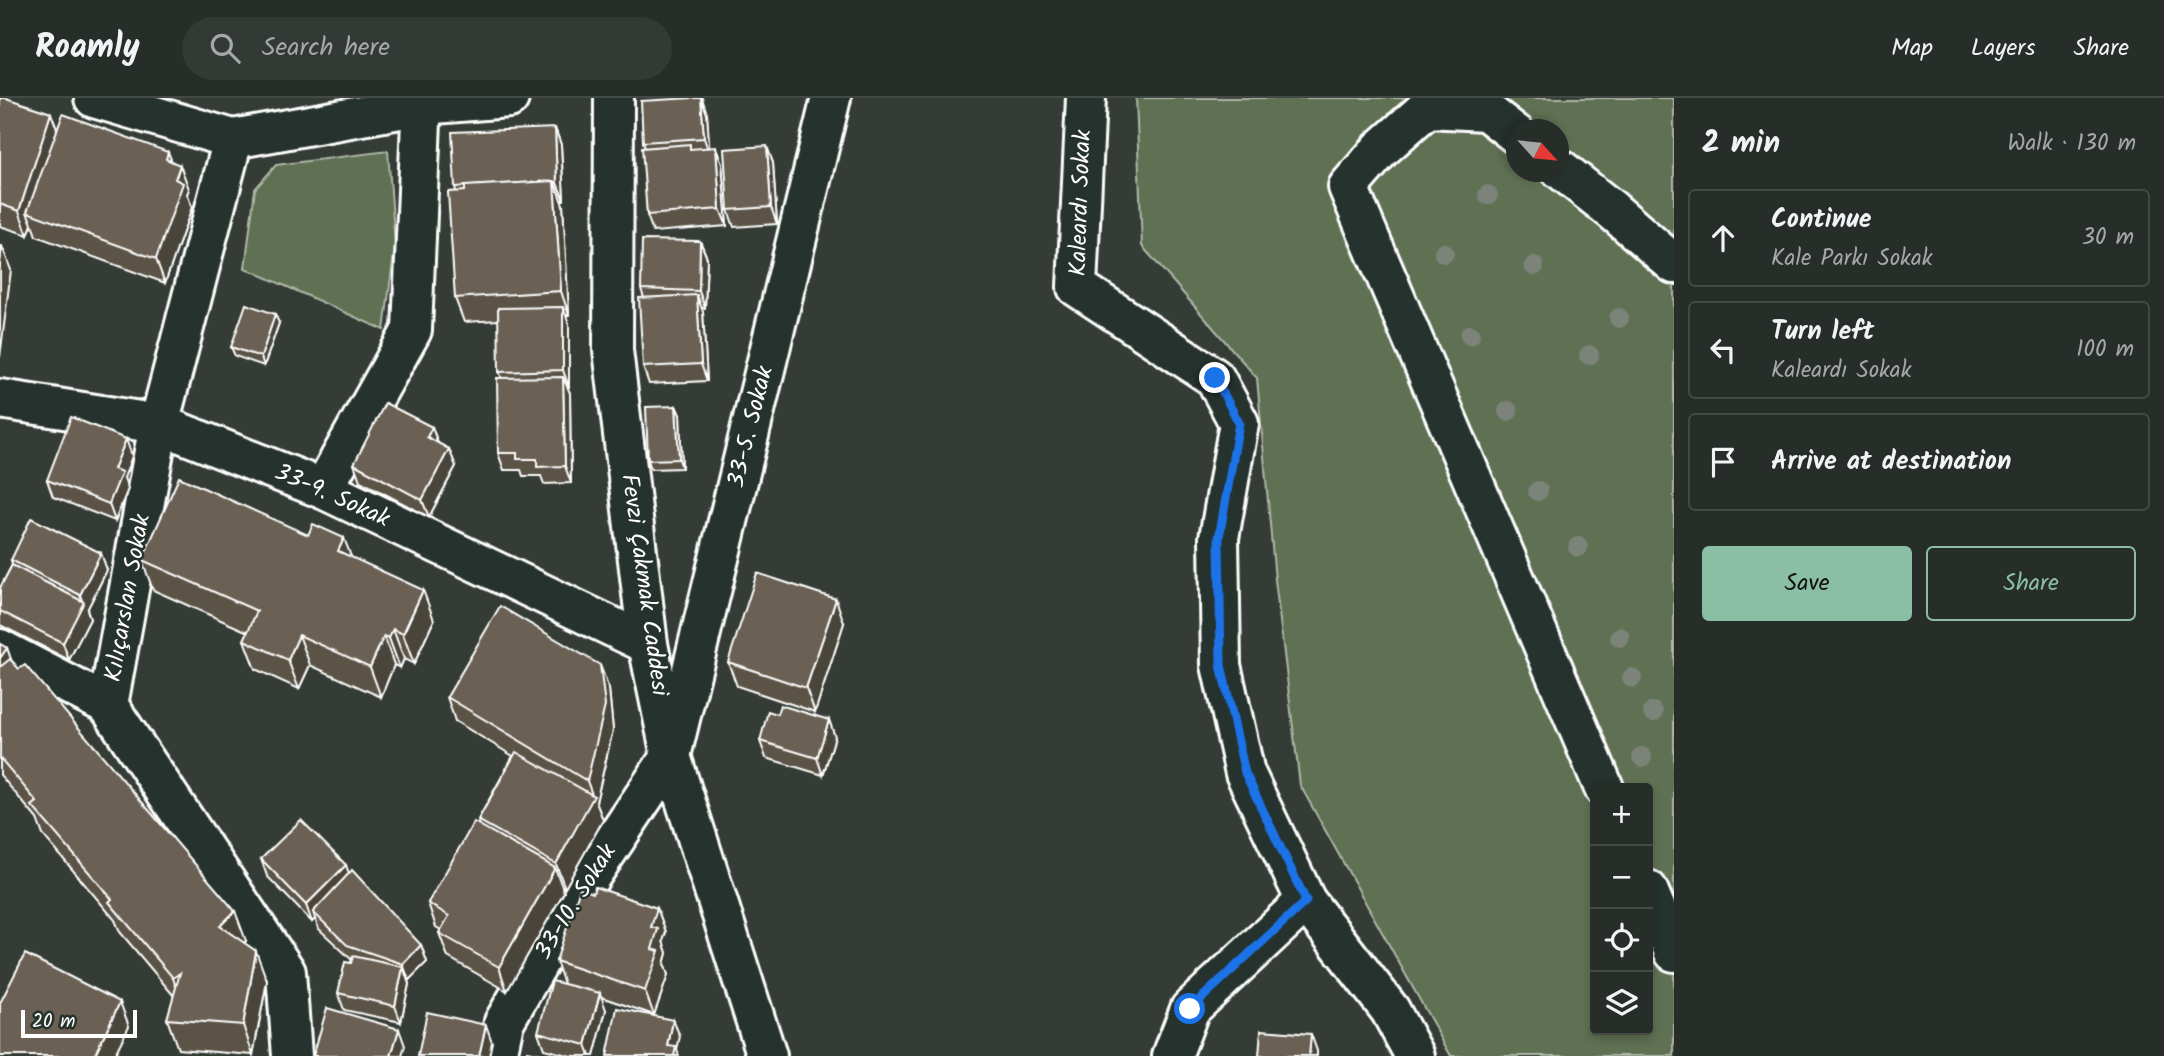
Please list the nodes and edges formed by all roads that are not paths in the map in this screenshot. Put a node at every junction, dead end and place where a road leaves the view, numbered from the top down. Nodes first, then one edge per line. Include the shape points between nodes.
1 (94, 98) edge
2 (509, 98) edge
3 (614, 98) edge
4 (831, 98) edge
5 (1086, 98) edge
6 (422, 102) edge
7 (1506, 126) edge
8 (233, 139) junction
9 (1569, 176) edge
10 (1674, 264) edge
11 (0, 399) edge
12 (159, 424) junction
13 (323, 489) junction
14 (648, 644) junction
15 (0, 649) edge
16 (108, 705) junction
17 (671, 755) junction
18 (1602, 783) edge
19 (1306, 901) junction
20 (1653, 902) edge
21 (1674, 952) edge
22 (292, 1056) edge
23 (497, 1056) edge
24 (767, 1056) edge
25 (1172, 1056) edge
26 (1415, 1056) edge

1 - 8 street
2 - 6 street
3 - 14 street, Fevzi Çakmak Caddesi via 613,350
4 - 17 street, 33-5. Sokak
5 - 19 street, Kaleardı Sokak via 1077,287 1215,378 1239,423 1219,538 1221,665 1245,773
6 - 8 street
6 - 13 street via 412,330
7 - 18 street via 1486,111 1427,108 1381,149 1349,187
8 - 12 street, Kılıçarslan Sokak
9 - 10 street
11 - 12 street, 33-9. Sokak
12 - 13 street, 33-9. Sokak
12 - 16 street, Kılıçarslan Sokak
13 - 14 street, 33-9. Sokak
14 - 17 street, Fevzi Çakmak Caddesi
15 - 16 street
16 - 22 street, Kılıçarslan Sokak via 286,972
17 - 23 street, 33-10. Sokak via 576,898 504,1023
17 - 24 street, Fevzi Çakmak Caddesi
19 - 25 street via 1190,1009
19 - 26 street, Kaleardı Sokak via 1390,1010
20 - 21 street

